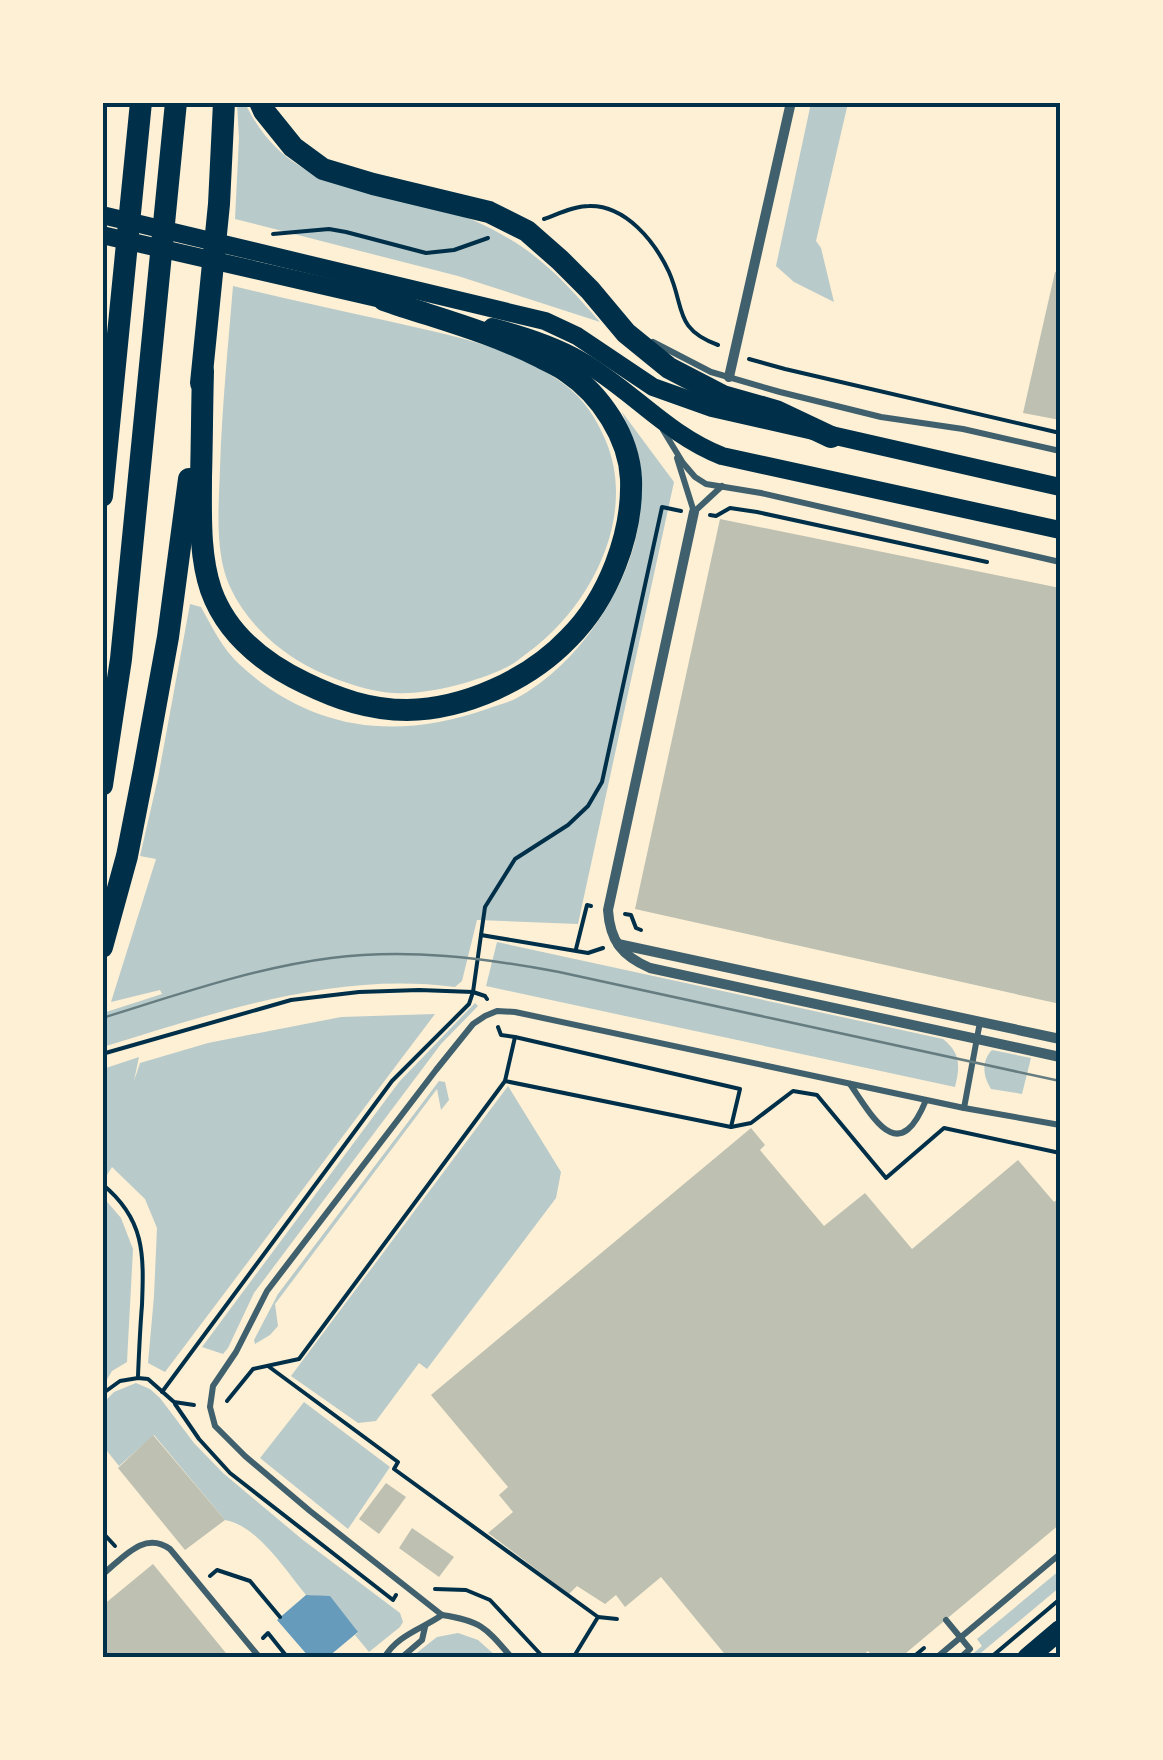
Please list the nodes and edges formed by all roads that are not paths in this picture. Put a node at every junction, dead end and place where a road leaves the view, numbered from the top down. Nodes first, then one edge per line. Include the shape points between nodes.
1 (141, 102) edge
2 (176, 102) edge
3 (224, 102) edge
4 (260, 102) edge
5 (791, 102) edge
6 (102, 215) edge
7 (102, 235) edge
8 (247, 260) junction
9 (590, 290) junction
10 (384, 300) junction
11 (635, 327) dead end
12 (650, 340) dead end
13 (203, 370) junction
14 (729, 377) junction
15 (648, 408) junction
16 (666, 434) junction
17 (831, 436) junction
18 (1060, 451) edge
19 (722, 486) junction
20 (1060, 487) edge
21 (102, 496) edge
22 (694, 512) junction
23 (1060, 530) edge
24 (1060, 562) edge
25 (102, 785) edge
26 (618, 944) junction
27 (102, 948) edge
28 (980, 1022) junction
29 (976, 1039) junction
30 (1060, 1039) edge
31 (1060, 1057) edge
32 (849, 1084) junction
33 (926, 1100) junction
34 (964, 1108) junction
35 (1060, 1124) edge
36 (1060, 1554) edge
37 (102, 1575) edge
38 (442, 1615) junction
39 (946, 1620) dead end
40 (425, 1628) junction
41 (1060, 1630) edge
42 (960, 1637) junction
43 (260, 1658) edge
44 (384, 1658) edge
45 (401, 1658) edge
46 (512, 1658) edge
47 (936, 1658) edge
48 (960, 1658) edge
49 (1027, 1658) edge

1 - 21 highway
2 - 25 highway via 122,660
3 - 13 highway
4 - 9 highway via 293,147 323,169 489,212 527,231
5 - 14 street
6 - 8 main road
7 - 8 main road
8 - 10 main road
8 - 17 main road via 545,321 653,387
9 - 11 lane
9 - 17 highway via 670,368 723,396
10 - 13 highway via 517,346 567,371 602,404 624,446 631,478 625,534 597,602 569,638 496,690 406,710 344,702 252,652 222,614 206,566
10 - 15 main road via 534,338 581,360
12 - 14 lane
13 - 27 highway via 164,656 127,856
14 - 18 lane via 881,418
15 - 16 lane
15 - 23 main road via 681,437 722,456
16 - 19 lane via 695,477
16 - 22 lane
17 - 20 main road
19 - 22 lane
19 - 24 lane
22 - 26 street via 608,910
26 - 28 street
26 - 29 street via 629,959 650,968
28 - 29 lane
28 - 30 street
29 - 31 street
29 - 34 lane
32 - 33 lane
32 - 33 lane via 877,1124 892,1133 908,1129
32 - 38 lane via 515,1012 485,1016 444,1059 267,1290 213,1386 210,1407 215,1426 245,1456
33 - 34 lane
34 - 35 lane
36 - 42 lane
37 - 43 lane via 142,1542 161,1542
38 - 40 lane
38 - 46 lane via 486,1629
39 - 42 lane
40 - 44 lane via 412,1630
40 - 45 lane via 422,1640
41 - 49 main road
42 - 47 lane
42 - 48 lane via 970,1649

